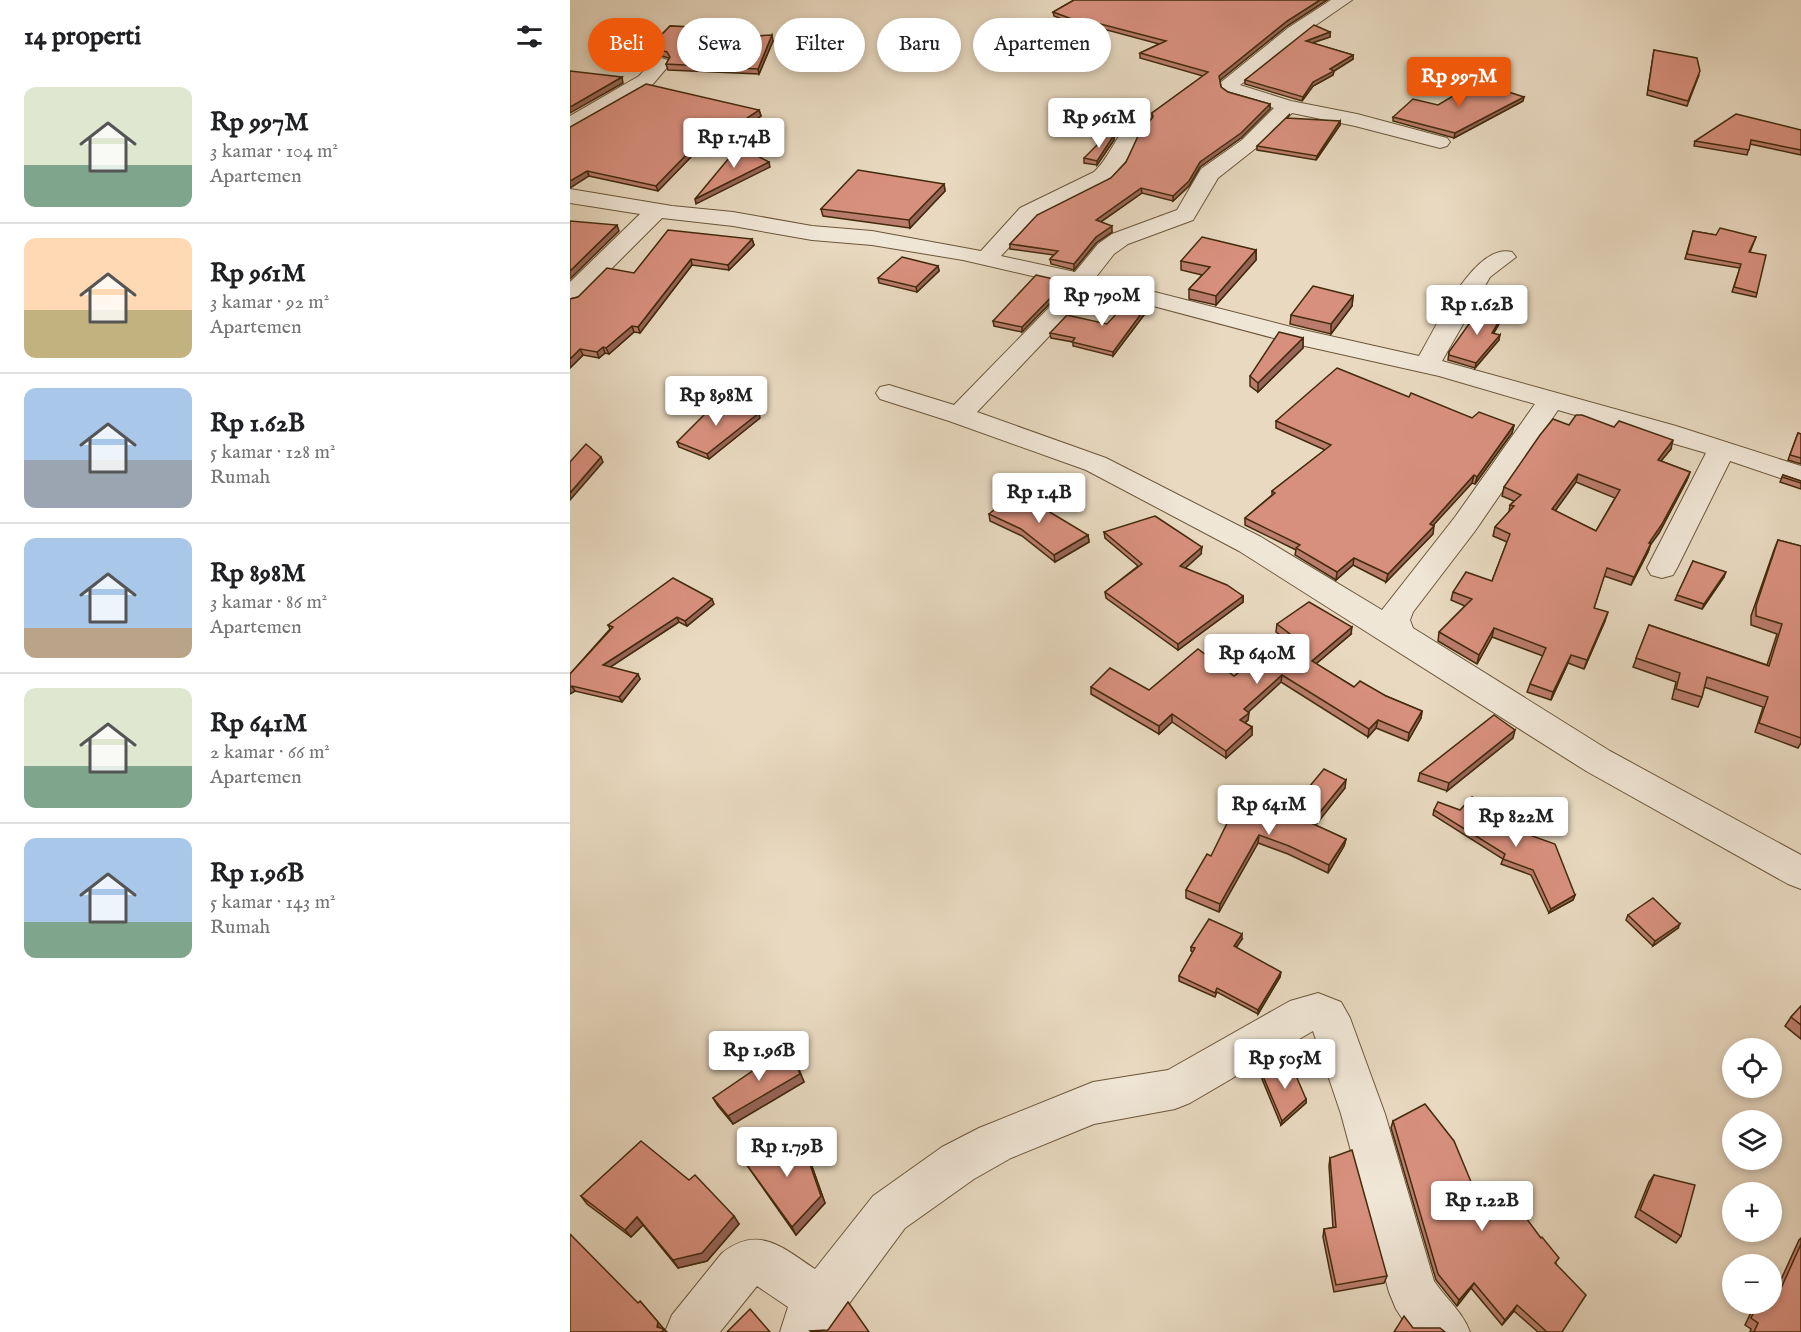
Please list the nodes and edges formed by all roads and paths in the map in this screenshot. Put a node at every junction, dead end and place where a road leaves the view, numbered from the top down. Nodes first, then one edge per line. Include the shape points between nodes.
1 (1343, 0) edge
2 (654, 72) edge
3 (1288, 106) junction
4 (1141, 121) dead end
5 (570, 125) edge
6 (1440, 142) dead end
7 (570, 196) edge
8 (657, 210) junction
9 (1504, 257) dead end
10 (985, 260) junction
11 (1084, 281) junction
12 (570, 296) edge
13 (1426, 366) junction
14 (889, 393) dead end
15 (1551, 400) junction
16 (959, 415) junction
17 (1722, 449) junction
18 (1800, 472) edge
19 (1662, 568) dead end
20 (1399, 635) junction
21 (1801, 873) edge
22 (812, 1316) edge
23 (689, 1332) edge
24 (1446, 1332) edge

1 - 3 street via 1230,82 1236,91
2 - 5 street
3 - 6 street
3 - 11 street via 1250,144 1209,174 1185,215 1120,239 1106,249
4 - 10 street via 1102,177 1028,213
7 - 8 street
8 - 10 street via 913,244
8 - 12 street
9 - 13 street via 1478,278
10 - 11 street
11 - 13 street
11 - 16 street
13 - 15 street
14 - 16 street
15 - 17 street
15 - 20 street via 1465,524 1398,609 1394,620
16 - 20 street via 1096,464 1250,544
17 - 18 street
17 - 19 street
20 - 21 street via 1598,761
22 - 23 street via 764,1262 755,1260 739,1270
22 - 24 street via 889,1212 958,1162 1093,1103 1175,1089 1314,1011 1329,1018 1364,1114 1413,1292 1430,1318

